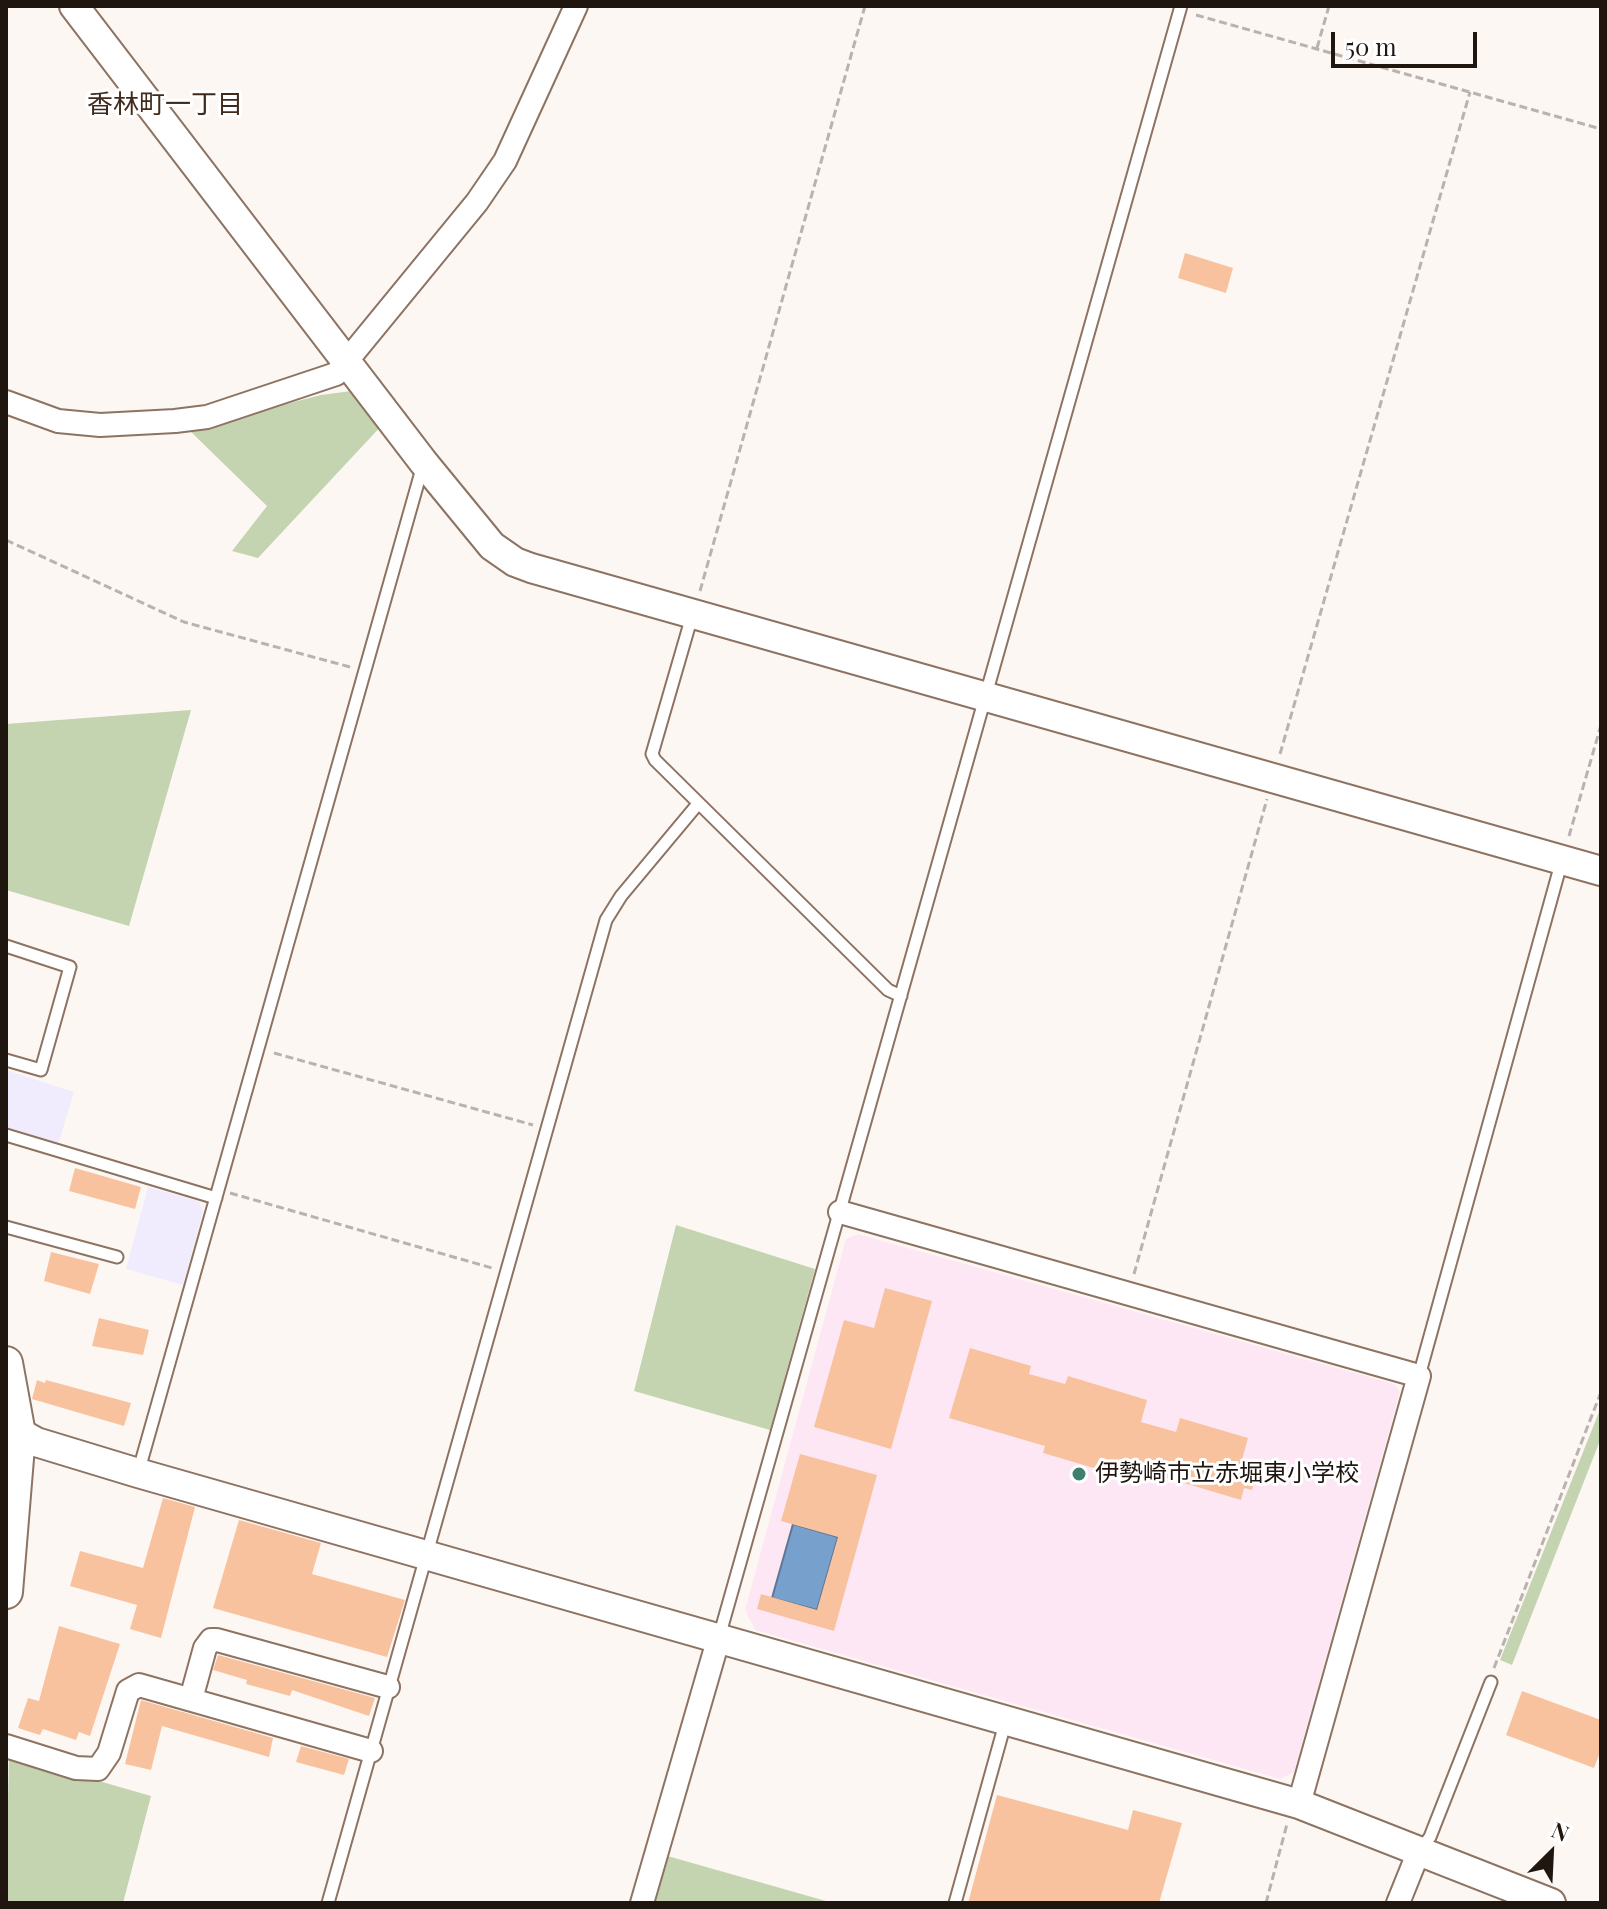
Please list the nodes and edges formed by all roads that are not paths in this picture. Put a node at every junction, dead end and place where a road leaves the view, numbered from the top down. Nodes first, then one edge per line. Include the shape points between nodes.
1 (74, 6) edge
2 (576, 6) edge
3 (1180, 8) edge
4 (347, 362) junction
5 (6, 402) edge
6 (424, 463) junction
7 (692, 616) junction
8 (986, 695) junction
9 (697, 805) junction
10 (1562, 859) junction
11 (1601, 871) edge
12 (6, 946) edge
13 (901, 996) junction
14 (6, 1060) edge
15 (6, 1135) edge
16 (217, 1194) junction
17 (840, 1212) junction
18 (6, 1227) edge
19 (117, 1257) dead end
20 (6, 1363) edge
21 (1419, 1376) junction
22 (12, 1429) edge
23 (138, 1473) junction
24 (428, 1556) junction
25 (6, 1592) edge
26 (719, 1637) junction
27 (1491, 1682) road end
28 (388, 1687) junction
29 (191, 1699) junction
30 (1006, 1719) junction
31 (6, 1746) edge
32 (371, 1751) junction
33 (1299, 1804) junction
34 (1419, 1851) junction
35 (328, 1903) edge
36 (642, 1903) edge
37 (955, 1903) edge
38 (1398, 1903) edge
39 (1551, 1903) edge

1 - 4 street
2 - 4 street via 505,161
3 - 8 lane
4 - 5 street via 314,384 207,417 73,423
4 - 6 street
6 - 7 street via 480,534 515,562
6 - 16 lane
7 - 8 street
7 - 9 lane via 652,754
8 - 10 street
8 - 13 lane
9 - 13 lane via 888,990
9 - 24 lane via 606,920
10 - 11 street
10 - 21 lane
12 - 14 lane via 70,967 41,1070
13 - 17 lane
15 - 16 lane
16 - 23 lane
17 - 21 street
17 - 26 lane
18 - 19 lane
20 - 22 main road
21 - 33 street
22 - 23 street
22 - 25 main road
23 - 24 street
24 - 26 street
24 - 28 lane
26 - 30 street
26 - 36 street
27 - 34 lane via 1430,1837
28 - 29 street via 211,1640
28 - 32 lane
29 - 31 street via 131,1687 109,1753 98,1769 76,1768
29 - 32 street
30 - 33 street
30 - 37 lane
32 - 35 lane
33 - 34 street
34 - 38 street
34 - 39 street

